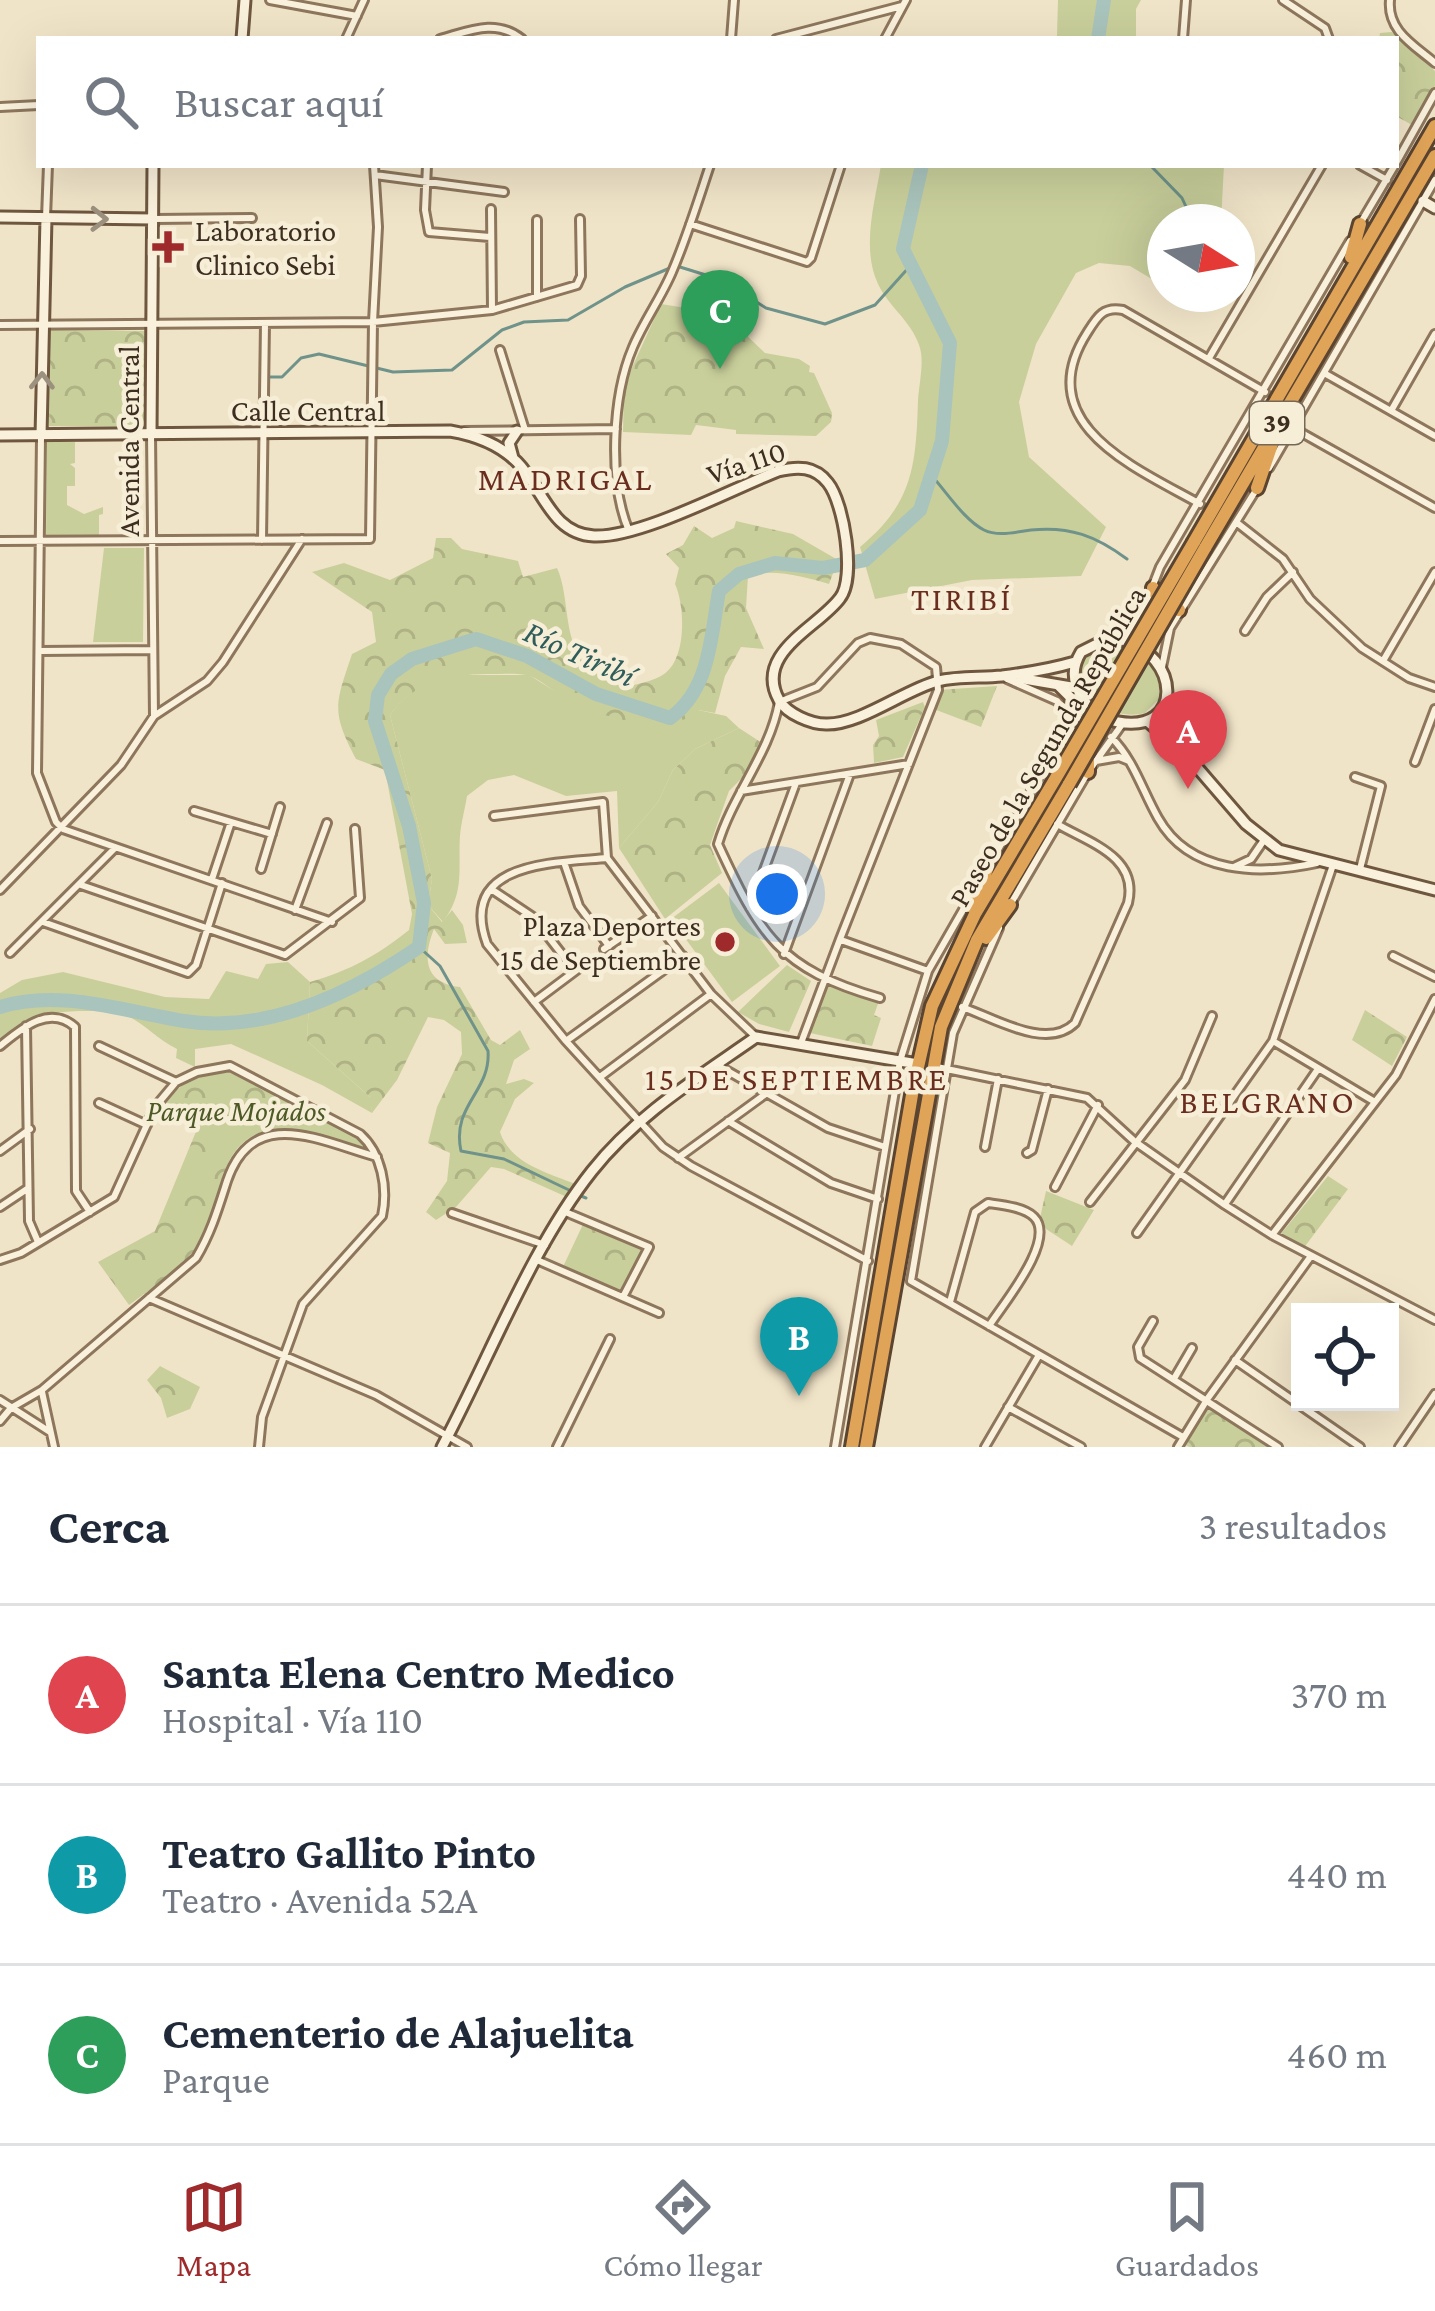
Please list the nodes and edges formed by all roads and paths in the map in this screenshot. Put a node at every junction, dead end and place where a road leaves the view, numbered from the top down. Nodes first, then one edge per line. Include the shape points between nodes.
1 (245, 0) edge
2 (270, 0) edge
3 (364, 0) edge
4 (734, 0) edge
5 (1186, 0) edge
6 (1282, 0) edge
7 (1390, 0) edge
8 (904, 3) edge
9 (357, 16) junction
10 (242, 36) edge
11 (347, 36) edge
12 (452, 36) edge
13 (517, 36) edge
14 (731, 36) edge
15 (787, 36) edge
16 (888, 36) edge
17 (1183, 36) edge
18 (1328, 36) edge
19 (1435, 63) edge
20 (1435, 93) edge
21 (36, 105) edge
22 (0, 107) edge
23 (1435, 126) edge
24 (1435, 156) edge
25 (1399, 157) edge
26 (48, 168) edge
27 (153, 168) edge
28 (374, 168) edge
29 (427, 168) edge
30 (709, 168) edge
31 (840, 168) edge
32 (1320, 168) edge
33 (1365, 168) edge
34 (1393, 168) edge
35 (375, 175) junction
36 (426, 179) junction
37 (1387, 180) junction
38 (1435, 180) edge
39 (504, 192) dead end
40 (1423, 201) junction
41 (1435, 208) edge
42 (491, 209) dead end
43 (0, 217) edge
44 (46, 218) junction
45 (252, 218) dead end
46 (580, 218) dead end
47 (153, 219) junction
48 (536, 220) dead end
49 (690, 224) junction
50 (1360, 224) junction
51 (490, 236) junction
52 (1346, 276) junction
53 (537, 297) junction
54 (492, 310) junction
55 (373, 322) junction
56 (265, 323) junction
57 (0, 325) edge
58 (44, 326) junction
59 (151, 326) junction
60 (1435, 334) edge
61 (500, 350) dead end
62 (1209, 358) junction
63 (1291, 369) junction
64 (1324, 374) junction
65 (1265, 392) junction
66 (1391, 411) junction
67 (1282, 417) junction
68 (1293, 428) junction
69 (616, 429) junction
70 (521, 430) junction
71 (450, 431) junction
72 (151, 434) junction
73 (262, 434) junction
74 (371, 434) junction
75 (0, 436) edge
76 (41, 436) junction
77 (1435, 436) edge
78 (513, 458) junction
79 (1257, 488) junction
80 (1200, 504) junction
81 (1435, 508) edge
82 (1236, 522) junction
83 (629, 531) junction
84 (302, 539) junction
85 (262, 540) junction
86 (0, 541) edge
87 (38, 541) junction
88 (152, 542) junction
89 (1200, 545) junction
90 (1293, 572) junction
91 (1435, 572) edge
92 (1153, 588) junction
93 (1179, 610) junction
94 (1245, 631) dead end
95 (1122, 640) junction
96 (153, 650) junction
97 (40, 651) junction
98 (1383, 661) junction
99 (1075, 662) junction
100 (1162, 667) junction
101 (1000, 676) junction
102 (938, 681) junction
103 (1047, 681) junction
104 (1435, 687) edge
105 (1080, 694) junction
106 (779, 702) junction
107 (1162, 709) junction
108 (1435, 709) edge
109 (154, 716) junction
110 (1072, 721) junction
111 (1147, 721) junction
112 (1124, 723) junction
113 (1111, 737) junction
114 (1183, 751) junction
115 (1054, 753) junction
116 (1414, 762) dead end
117 (1132, 763) junction
118 (909, 764) junction
119 (1092, 766) junction
120 (850, 775) junction
121 (1355, 778) dead end
122 (1063, 780) junction
123 (796, 783) junction
124 (739, 791) junction
125 (280, 808) dead end
126 (194, 811) dead end
127 (494, 816) dead end
128 (231, 822) junction
129 (327, 823) dead end
130 (1057, 824) junction
131 (63, 829) junction
132 (355, 829) dead end
133 (272, 834) junction
134 (1264, 840) junction
135 (116, 848) junction
136 (608, 858) junction
137 (563, 862) junction
138 (1317, 862) junction
139 (1333, 865) junction
140 (988, 868) junction
141 (1230, 868) junction
142 (261, 869) dead end
143 (1360, 869) junction
144 (212, 879) junction
145 (222, 883) junction
146 (81, 885) junction
147 (491, 889) junction
148 (0, 890) edge
149 (1433, 890) edge
150 (1010, 905) junction
151 (295, 910) junction
152 (749, 911) junction
153 (652, 916) junction
154 (43, 922) junction
155 (332, 922) junction
156 (207, 930) junction
157 (840, 939) junction
158 (10, 953) dead end
159 (784, 954) junction
160 (683, 956) junction
161 (1393, 956) dead end
162 (952, 957) junction
163 (928, 971) junction
164 (1435, 977) edge
165 (958, 978) junction
166 (826, 979) junction
167 (710, 994) junction
168 (880, 998) dead end
169 (1435, 999) edge
170 (534, 1002) junction
171 (962, 1006) junction
172 (1212, 1016) dead end
173 (26, 1025) junction
174 (756, 1037) junction
175 (566, 1041) junction
176 (1273, 1041) junction
177 (801, 1043) junction
178 (0, 1046) edge
179 (99, 1046) dead end
180 (900, 1061) junction
181 (717, 1064) junction
182 (932, 1066) junction
183 (1318, 1069) junction
184 (599, 1077) junction
185 (998, 1079) junction
186 (176, 1082) junction
187 (1048, 1089) junction
188 (767, 1093) junction
189 (1376, 1102) junction
190 (99, 1103) dead end
191 (1098, 1105) junction
192 (728, 1121) junction
193 (638, 1122) junction
194 (147, 1125) junction
195 (30, 1130) junction
196 (1134, 1141) junction
197 (985, 1147) dead end
198 (886, 1148) junction
199 (0, 1151) edge
200 (1028, 1153) dead end
201 (377, 1157) junction
202 (678, 1158) junction
203 (1179, 1174) junction
204 (1055, 1187) dead end
205 (28, 1188) junction
206 (878, 1199) junction
207 (1090, 1202) dead end
208 (1225, 1205) junction
209 (0, 1208) edge
210 (563, 1211) junction
211 (90, 1212) junction
212 (452, 1213) dead end
213 (1137, 1233) dead end
214 (1272, 1234) junction
215 (38, 1242) junction
216 (545, 1245) junction
217 (1311, 1256) junction
218 (0, 1260) edge
219 (537, 1261) junction
220 (868, 1261) junction
221 (623, 1297) junction
222 (149, 1298) junction
223 (950, 1304) junction
224 (659, 1312) dead end
225 (1435, 1320) edge
226 (1154, 1321) dead end
227 (989, 1326) junction
228 (610, 1339) dead end
229 (1192, 1348) dead end
230 (282, 1355) junction
231 (1039, 1355) junction
232 (1235, 1360) junction
233 (1175, 1377) junction
234 (41, 1390) junction
235 (1435, 1394) edge
236 (1208, 1398) junction
237 (0, 1400) edge
238 (1008, 1407) junction
239 (10, 1408) junction
240 (0, 1421) edge
241 (50, 1432) junction
242 (1057, 1434) junction
243 (1184, 1437) junction
244 (1346, 1437) junction
245 (445, 1442) edge
246 (54, 1447) edge
247 (259, 1447) edge
248 (467, 1447) edge
249 (557, 1447) edge
250 (835, 1447) edge
251 (852, 1447) edge
252 (866, 1447) edge
253 (985, 1447) edge
254 (1049, 1447) edge
255 (1081, 1447) edge
256 (1178, 1447) edge
257 (1278, 1447) edge
258 (1340, 1447) edge
259 (1360, 1447) edge
260 (1399, 1447) edge

1 - 10 main road
2 - 9 street
3 - 9 street
4 - 14 street
5 - 17 street
6 - 18 street
7 - 19 street via 1398,32
8 - 15 street
8 - 16 street
9 - 11 street
12 - 13 street via 492,26
20 - 25 street
21 - 22 street
23 - 52 highway, Paseo de la Segunda República / 39
24 - 67 highway, Paseo de la Segunda República / 39
26 - 44 street
27 - 47 main road, Avenida Central
28 - 35 street
29 - 36 street
30 - 49 street
31 - 49 street via 807,262
32 - 62 street
33 - 37 street
34 - 37 street
35 - 36 street
35 - 55 street
36 - 39 street
36 - 51 street via 431,234
37 - 50 street
38 - 40 street
40 - 41 main road
40 - 64 street
42 - 51 street
43 - 44 main road
44 -> 47 main road
44 - 58 main road
45 - 47 street
46 - 53 street via 577,286
47 - 59 main road, Avenida Central
48 - 53 street
49 - 69 street via 634,344
50 - 52 highway
50 - 65 street
51 - 54 street
52 - 63 highway, Paseo de la Segunda República / 39
53 - 54 street
54 - 55 street
55 - 56 street
55 - 74 street
56 - 59 street
56 - 73 street
57 - 58 street
58 - 59 street
76 -> 58 main road
59 - 72 main road, Avenida Central
60 - 66 street
61 - 70 street
62 - 65 street
62 - 80 street via 1132,314 1107,309 1074,362 1072,395 1092,437
63 - 65 highway
63 - 89 highway, Paseo de la Segunda República / 39
64 - 66 street
64 - 68 street
65 - 80 street
66 - 77 street
67 - 79 highway
67 - 89 highway, Paseo de la Segunda República / 39
68 - 79 street
68 - 81 street
69 - 70 street, Calle Central
69 - 83 street
70 - 71 street, Calle Central
70 - 78 main road via 509,439
71 - 74 main road, Calle Central
71 - 78 main road
72 - 73 main road, Calle Central
72 - 76 main road, Calle Central
72 - 88 street, Avenida Central
73 - 74 main road, Calle Central
73 - 85 street
74 - 84 street via 370,539
75 - 76 main road, Calle Central
76 - 87 street
78 - 83 main road, Vía 110 via 570,530
79 - 82 street
80 - 92 street
82 - 90 street
82 - 93 street
83 - 106 main road, Vía 110 via 778,471 804,467 823,477 845,540 845,586 787,646 774,683
84 - 85 street
84 - 109 street via 223,662
85 - 88 street
86 - 87 street
87 - 88 street
87 - 97 street
88 - 96 street, Avenida Central
89 - 122 highway, Paseo de la Segunda República / 39, bridge
90 - 94 street
90 - 98 street via 1343,632
91 - 98 street
92 - 93 highway via 1161,605
92 - 95 street
93 - 100 street
95 - 99 main road via 1089,645
95 - 100 main road
96 - 97 street
96 - 109 street, Avenida Central
97 - 131 street via 37,773
98 - 104 street
99 - 101 main road
99 - 105 main road
100 - 107 main road
101 - 102 main road
101 - 103 main road
101 - 110 street via 1057,701
102 - 106 main road via 837,724 811,722
102 - 106 street via 936,667 919,654 871,638 817,687
102 - 118 street
103 - 105 main road
103 - 110 main road via 1070,697
105 - 110 street
105 - 112 main road via 1099,715
106 - 124 street
107 - 111 main road
107 - 114 main road
108 - 116 street
109 - 131 street
110 - 115 street
111 - 112 main road
111 - 114 main road
112 - 113 street
113 - 117 street
113 - 119 street
114 - 134 main road
115 - 119 highway via 1080,747
115 - 140 street
117 - 119 street via 1119,757
117 - 141 street via 1168,833
118 - 120 street
118 - 157 street
119 - 130 street
120 - 123 street
120 - 159 street
121 - 143 street via 1381,786
122 - 162 highway, Paseo de la Segunda República / 39
122 - 165 highway, Paseo de la Segunda República / 39
123 - 124 street
123 - 152 street
124 - 152 street via 718,844
125 - 133 street
126 - 128 street
127 - 136 street via 603,802
128 - 133 street
128 - 144 street
129 - 151 street
130 - 150 street
130 - 171 street via 1129,874 1128,903 1085,1004 1058,1035
131 - 135 street
131 - 148 street
132 - 155 street via 361,895
133 - 142 street
134 - 138 main road
134 - 141 street via 1251,859
135 - 144 street
135 - 146 street
136 - 137 street
136 - 153 street
137 - 147 street via 522,866
137 - 153 street via 607,948
138 - 139 main road
138 - 141 street
139 - 143 main road
139 - 176 street
140 - 162 highway
140 - 163 street
143 - 149 main road
144 - 145 street
145 - 151 street
145 - 156 street
146 - 154 street
146 - 156 street
147 - 170 street via 482,910 487,944
147 - 170 street via 533,917 577,970
150 - 165 highway
150 - 171 street
151 - 155 street
152 - 159 street
153 - 160 street
154 - 156 street via 188,973
154 - 158 street
155 - 156 street via 281,955
157 - 163 street
157 - 166 street
159 - 166 street
160 - 167 street
160 - 175 street
161 - 164 street
162 - 182 highway, Paseo de la Segunda República / 39 via 932,1006
163 - 180 street
165 - 182 highway, Paseo de la Segunda República / 39
166 - 168 street
166 - 177 street
167 - 174 street
167 - 184 street
169 - 189 street
170 - 175 street
171 - 182 street
172 - 196 street via 1185,1080
173 - 178 street
173 - 195 street
173 - 211 street via 72,1022 76,1191
174 - 177 main road
174 - 181 main road
175 - 184 street
176 - 183 street
176 - 203 street
177 - 180 main road
179 - 186 street
180 - 182 main road
180 - 198 street
181 - 188 street
181 - 193 main road
182 - 185 street
182 - 223 street via 911,1281
182 - 251 highway, Paseo de la Segunda República / 39
182 - 252 highway, Paseo de la Segunda República / 39
183 - 189 street
183 - 208 street
184 - 193 street
185 - 187 street
185 - 197 street
186 - 194 street
186 - 201 street via 230,1066 360,1134
187 - 191 street
187 - 200 street
188 - 192 street
188 - 198 street via 828,1128
189 - 214 street
190 - 194 street
191 - 196 street
191 - 204 street
192 - 202 street
192 - 206 street via 831,1183
193 - 202 street
193 - 210 main road
194 - 211 street via 114,1197
195 - 199 street
195 - 205 street
196 - 203 street
196 - 207 street
198 - 206 street
201 - 222 street via 292,1133 255,1139 238,1158 196,1258
201 - 230 street via 382,1216 303,1304
202 - 220 street
203 - 208 street
203 - 213 street
205 - 209 street
205 - 215 street
206 - 220 street
208 - 214 street
210 - 216 main road
210 - 221 street via 649,1247
211 - 215 street
212 - 216 street
214 - 217 street
215 - 218 street
216 - 219 main road
217 - 225 street
217 - 232 street
219 - 221 street
219 - 245 main road
220 - 250 street
221 - 224 street
222 - 230 street
222 - 234 street
223 - 227 street
223 - 227 street via 970,1222 982,1205 1028,1213 1040,1227 1036,1251
226 - 233 street via 1137,1351
227 - 231 street
228 - 249 street
229 - 233 street
230 - 245 street via 376,1395
230 - 247 street
231 - 238 street
231 - 243 street
232 - 236 street
232 - 244 street
233 - 236 street
234 - 239 street
234 - 241 street
235 - 260 street
236 - 243 street
236 - 257 street
237 - 239 street
238 - 242 street
238 - 253 street
239 - 240 street
239 - 241 street
241 - 246 street
242 - 254 street
242 - 255 street
243 - 256 street
244 - 258 street
244 - 259 street
245 - 248 street

